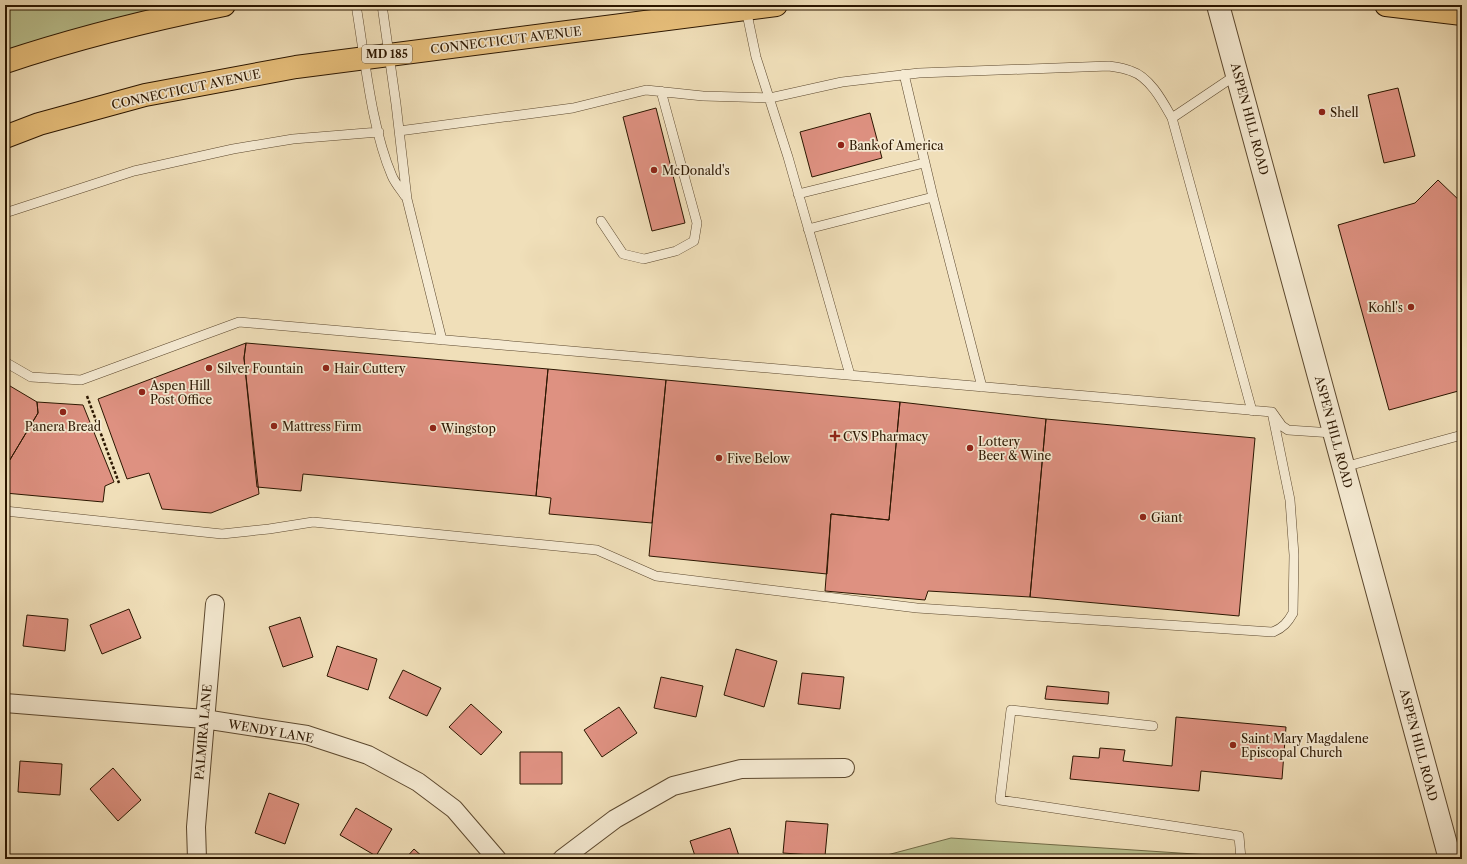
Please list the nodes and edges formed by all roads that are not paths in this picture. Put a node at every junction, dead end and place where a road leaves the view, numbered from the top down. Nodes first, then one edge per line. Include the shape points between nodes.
1 (224, 5) edge
2 (356, 5) edge
3 (382, 5) edge
4 (776, 5) edge
5 (1218, 5) edge
6 (1386, 5) edge
7 (746, 9) junction
8 (1462, 14) edge
9 (389, 54) junction
10 (365, 57) junction
11 (5, 62) edge
12 (904, 74) junction
13 (1237, 74) junction
14 (661, 91) junction
15 (770, 98) junction
16 (1172, 118) junction
17 (399, 131) junction
18 (379, 132) junction
19 (5, 137) edge
20 (924, 163) junction
21 (798, 194) junction
22 (933, 197) junction
23 (407, 199) junction
24 (5, 212) edge
25 (601, 221) dead end
26 (808, 229) junction
27 (442, 340) junction
28 (5, 362) edge
29 (850, 376) junction
30 (982, 387) junction
31 (1252, 411) junction
32 (1272, 412) junction
33 (1335, 433) junction
34 (1462, 435) edge
35 (1343, 467) junction
36 (5, 511) edge
37 (214, 604) dead end
38 (5, 703) edge
39 (204, 719) junction
40 (1152, 726) dead end
41 (845, 768) dead end
42 (197, 859) edge
43 (496, 859) edge
44 (562, 859) edge
45 (1240, 859) edge
46 (1450, 859) edge

1 - 11 main road via 152,20
2 - 10 lane
3 - 9 lane
4 - 7 main road, CONNECTICUT AVENUE / MD 185
5 - 13 street, ASPEN HILL ROAD
6 - 8 main road
7 - 9 main road, CONNECTICUT AVENUE / MD 185
7 - 15 lane via 756,57
9 - 10 main road, CONNECTICUT AVENUE / MD 185
9 - 17 lane
10 - 18 lane
10 - 19 main road, CONNECTICUT AVENUE / MD 185 via 144,95 39,124
12 - 15 lane via 842,82
12 - 16 lane via 1109,66 1132,71 1146,81
12 - 20 lane
13 - 16 lane
13 - 33 street, ASPEN HILL ROAD
14 - 15 lane via 703,96
14 - 17 lane via 646,90 573,108
14 - 25 lane via 697,223 694,241 676,251 644,259 623,254
15 - 21 lane
16 - 31 lane
17 - 23 lane
18 - 23 lane via 392,177
18 - 24 lane via 293,139 233,148 134,170
20 - 21 lane
20 - 22 lane
21 - 26 lane
22 - 26 lane
22 - 30 lane
23 - 27 lane
26 - 29 lane
27 - 28 lane via 239,322 81,380 31,377
27 - 29 lane
29 - 30 lane
30 - 31 lane
31 - 32 lane
32 - 33 lane via 1288,430
32 - 36 lane via 1290,500 1294,555 1293,613 1289,621 1273,632 917,608 656,576 597,550 313,522 222,534
33 - 35 street, ASPEN HILL ROAD
34 - 35 lane
35 - 46 street, ASPEN HILL ROAD
37 - 39 street, PALMIRA LANE
38 - 39 street, WENDY LANE
39 - 42 street, PALMIRA LANE via 196,826
39 - 43 street, WENDY LANE via 307,735 368,755 418,782 454,809
40 - 45 lane via 1011,710 1000,800 1238,836
41 - 44 street via 741,769 673,786 615,819

